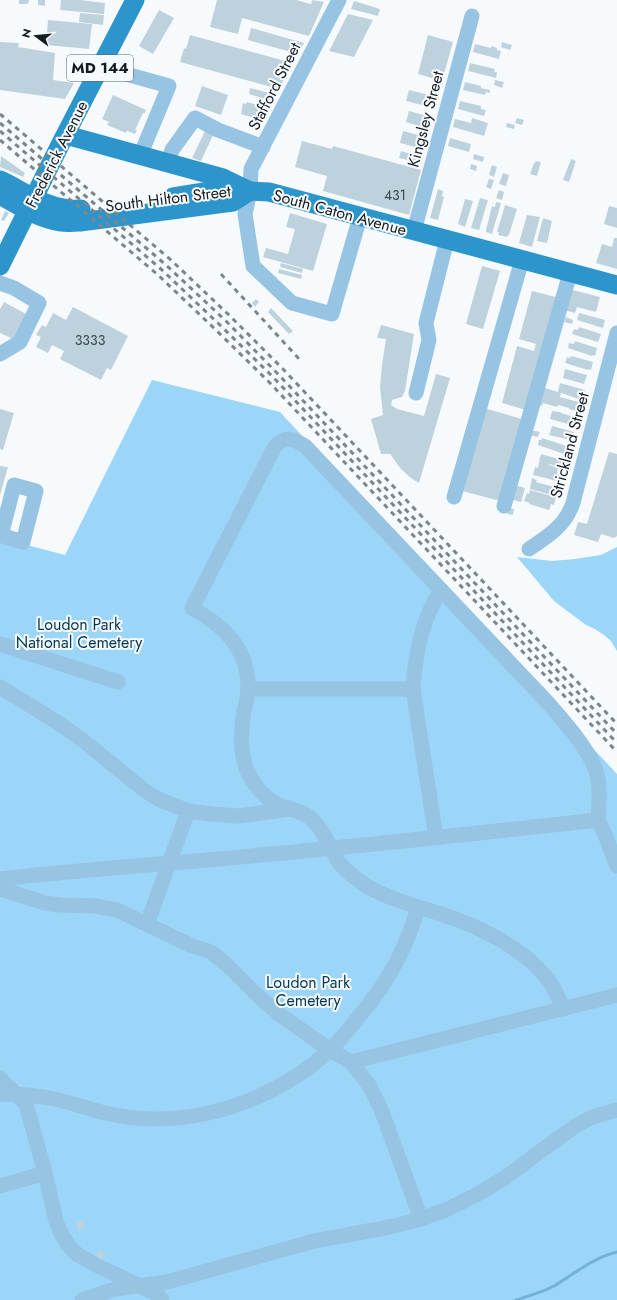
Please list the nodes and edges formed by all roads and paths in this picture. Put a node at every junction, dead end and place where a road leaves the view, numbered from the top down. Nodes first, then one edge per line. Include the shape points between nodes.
1 (135, 0) edge
2 (339, 0) edge
3 (472, 16) dead end
4 (101, 66) junction
5 (63, 140) junction
6 (263, 147) junction
7 (140, 156) junction
8 (168, 163) junction
9 (0, 191) edge
10 (250, 191) junction
11 (31, 204) junction
12 (360, 217) junction
13 (414, 231) junction
14 (447, 240) junction
15 (522, 260) junction
16 (0, 266) edge
17 (570, 273) junction
18 (0, 283) edge
19 (617, 285) edge
20 (617, 334) edge
21 (0, 354) edge
22 (416, 394) dead end
23 (454, 497) dead end
24 (504, 506) dead end
25 (530, 549) dead end
26 (441, 590) junction
27 (0, 644) edge
28 (118, 682) dead end
29 (0, 687) edge
30 (248, 689) junction
31 (413, 689) junction
32 (291, 809) junction
33 (188, 811) junction
34 (598, 820) junction
35 (436, 838) junction
36 (331, 849) junction
37 (168, 864) junction
38 (617, 866) edge
39 (0, 879) edge
40 (0, 889) edge
41 (418, 907) junction
42 (147, 924) junction
43 (617, 995) edge
44 (564, 1009) junction
45 (330, 1050) junction
46 (351, 1062) junction
47 (0, 1078) edge
48 (0, 1094) edge
49 (17, 1094) junction
50 (617, 1110) edge
51 (45, 1173) junction
52 (0, 1186) edge
53 (421, 1219) junction
54 (139, 1286) junction
55 (82, 1300) edge
56 (162, 1300) edge

1 - 4 main road, Frederick Avenue / MD 144
2 - 6 street, Stafford Street
3 - 13 street, Kingsley Street
4 - 5 main road, Frederick Avenue / MD 144
4 - 7 street via 170,86
5 - 7 main road, South Caton Avenue
5 - 11 main road, Frederick Avenue / MD 144
6 - 8 street via 218,130 195,118 172,150
6 - 10 street, Stafford Street via 251,169
7 - 8 main road, South Caton Avenue
8 - 10 main road, South Caton Avenue via 223,178
9 - 11 main road, South Hilton Street
10 - 11 main road, South Hilton Street via 233,202 150,207 76,216 57,208
10 - 12 main road, South Caton Avenue via 269,192
10 - 12 street, Stafford Street via 246,214 253,266 292,303 332,314
11 - 16 main road, Frederick Avenue / MD 144
12 - 13 main road, South Caton Avenue
13 - 14 main road, South Caton Avenue
14 - 15 main road, South Caton Avenue
14 - 22 street via 426,323 429,340
15 - 17 main road, South Caton Avenue
15 - 23 street
17 - 19 main road, South Caton Avenue
17 - 24 street
18 - 21 street via 39,303 20,342
20 - 25 street, Strickland Street via 570,510 564,521
26 - 30 street via 306,446 291,439 279,442 192,608 217,624 234,642 246,670
26 - 31 street via 432,604 421,636
26 - 34 street via 550,705 582,747 596,771
27 - 28 street
29 - 33 street via 60,724 144,790 158,799
30 - 31 street
30 - 32 street via 241,740 245,766 253,782 265,795 280,806
31 - 35 street
32 - 33 street via 238,816
32 - 36 street via 314,821
33 - 37 street
34 - 35 street
34 - 38 street
35 - 36 street
36 - 37 street
36 - 41 street via 347,872 365,885
37 - 39 street
37 - 42 street
40 - 42 street via 45,903 117,910
41 - 44 street via 460,920 511,946 550,982
41 - 45 street via 412,929 391,974 366,1009
42 - 45 street via 211,952 279,1014
43 - 44 street
44 - 46 street
45 - 46 street
45 - 49 street via 287,1082 234,1107 208,1114 154,1119 129,1117 103,1113 55,1099
46 - 53 street via 369,1085 381,1109
47 - 49 street
48 - 49 street
49 - 51 street via 26,1104
50 - 53 street via 592,1117 574,1127 506,1177 448,1209
51 - 52 street
51 - 54 street via 56,1221 69,1246 78,1255 100,1268
53 - 54 street via 314,1241 167,1282
54 - 55 street via 115,1289
54 - 56 street via 157,1294

